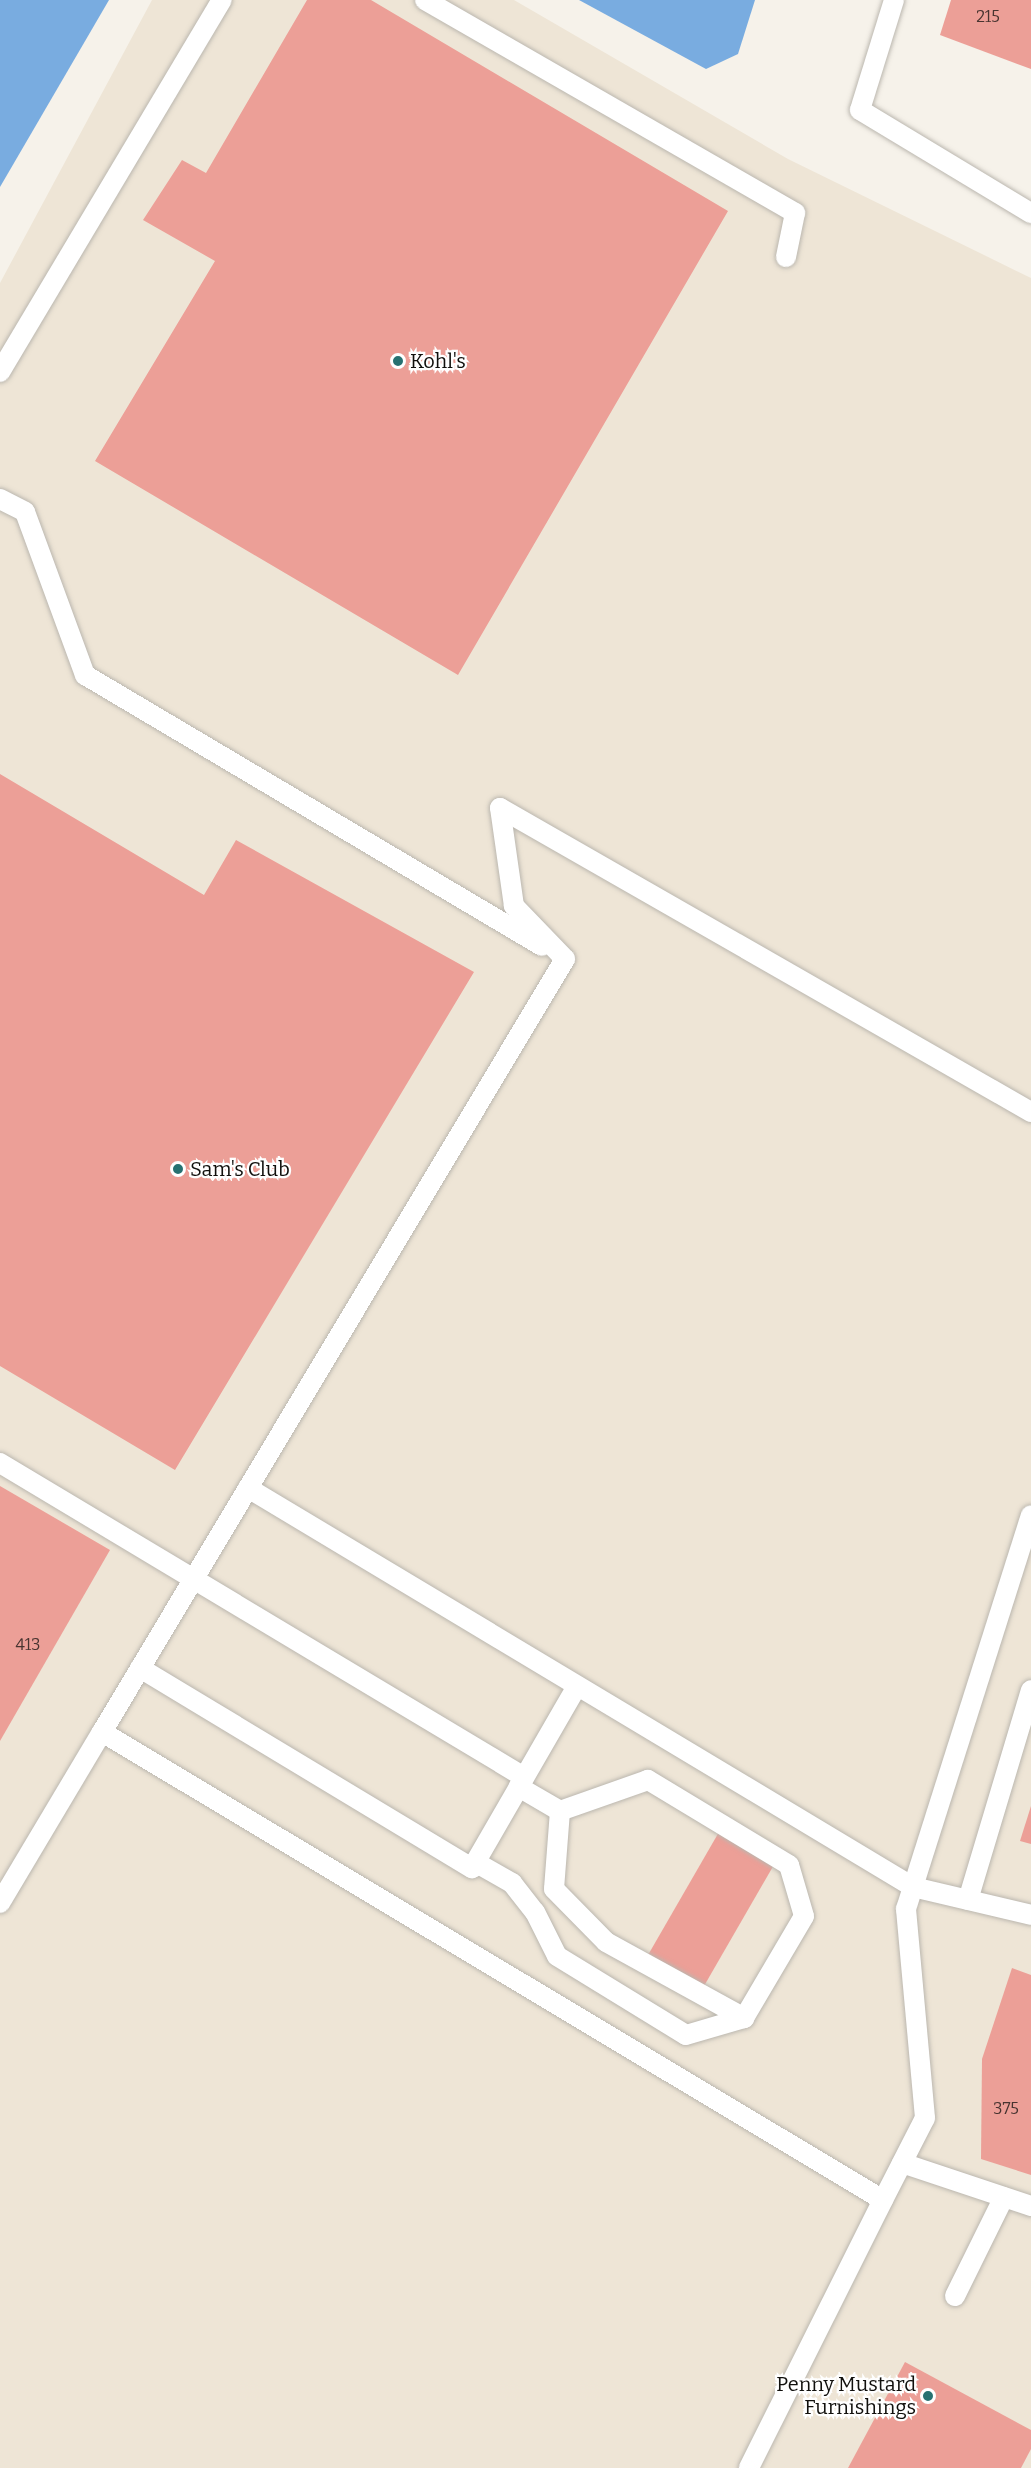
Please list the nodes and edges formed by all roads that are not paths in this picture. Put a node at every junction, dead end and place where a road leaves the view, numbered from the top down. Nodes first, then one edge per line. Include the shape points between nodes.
1 (222, 0) edge
2 (425, 0) edge
3 (894, 0) edge
4 (1031, 213) edge
5 (786, 256) dead end
6 (0, 372) edge
7 (0, 499) edge
8 (565, 959) junction
9 (1031, 1112) edge
10 (0, 1463) edge
11 (248, 1488) junction
12 (1031, 1515) edge
13 (195, 1577) junction
14 (140, 1668) junction
15 (577, 1686) junction
16 (1031, 1690) edge
17 (102, 1732) junction
18 (522, 1782) junction
19 (560, 1811) junction
20 (475, 1862) junction
21 (913, 1887) junction
22 (968, 1900) junction
23 (0, 1904) edge
24 (1031, 1915) edge
25 (744, 2018) junction
26 (902, 2163) junction
27 (1004, 2197) junction
28 (883, 2200) junction
29 (1031, 2206) edge
30 (955, 2296) dead end
31 (749, 2468) edge

1 - 6 lane
2 - 5 lane via 795,213
3 - 4 lane via 860,110
7 - 8 lane via 25,512 86,675
8 - 9 lane via 514,906 500,808
8 - 11 lane
10 - 13 lane
11 - 13 lane
11 - 15 lane
12 - 21 lane
13 - 14 lane
13 - 18 lane
14 - 17 lane
14 - 20 lane via 472,1868
15 - 18 lane
15 - 21 lane
16 - 22 lane
17 - 23 lane
17 - 28 lane
18 - 19 lane
18 - 20 lane
19 - 25 lane via 554,1889 606,1942
19 - 25 lane via 648,1780 789,1864 804,1916
20 - 25 lane via 512,1883 535,1912 558,1956 686,2035
21 - 22 lane
21 - 26 lane via 906,1909 926,2118
22 - 24 lane
26 - 27 lane
26 - 28 lane
27 - 29 lane
27 - 30 lane
28 - 31 lane

